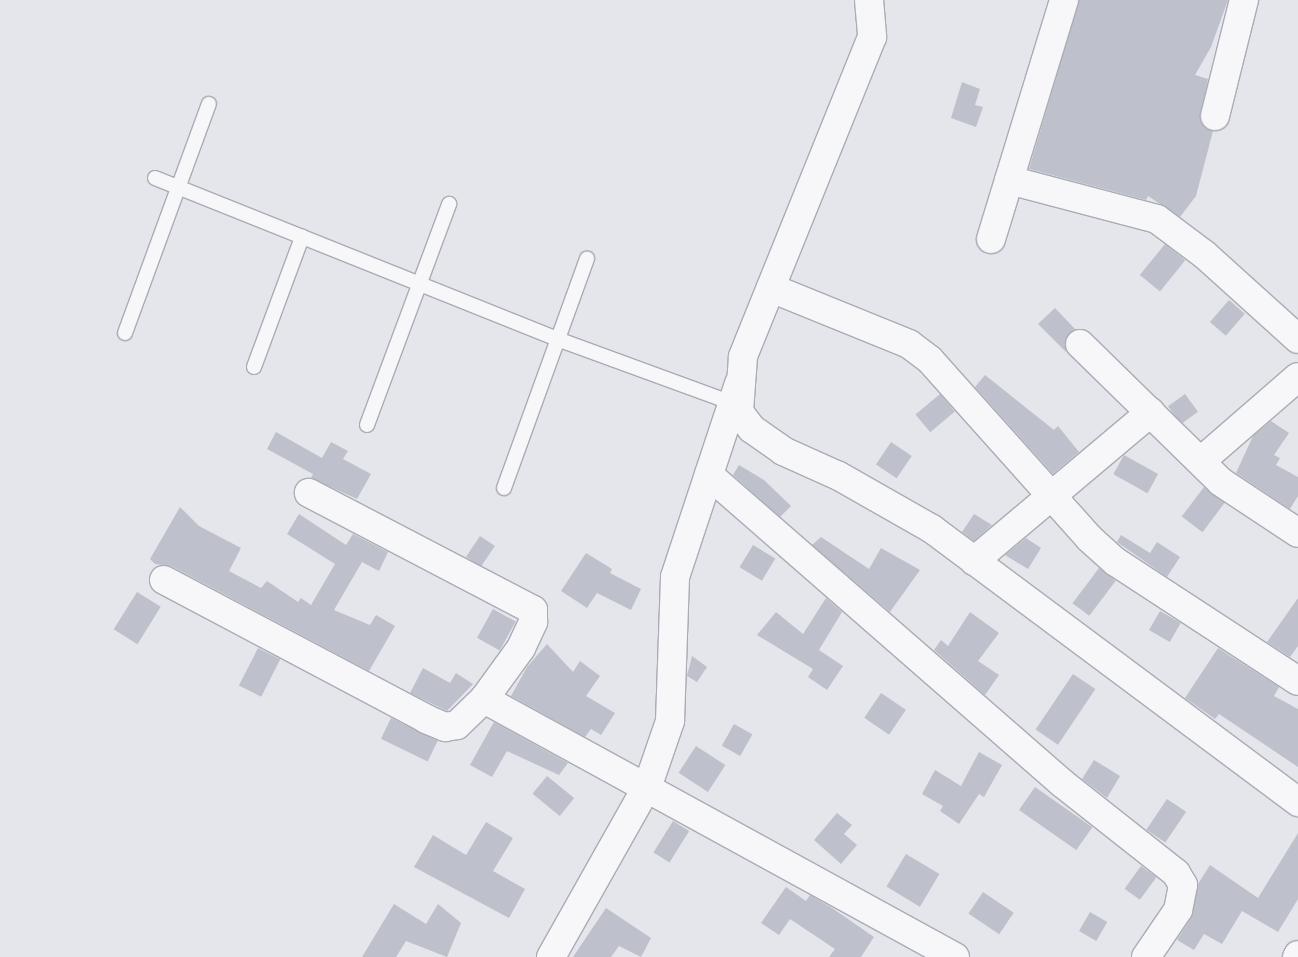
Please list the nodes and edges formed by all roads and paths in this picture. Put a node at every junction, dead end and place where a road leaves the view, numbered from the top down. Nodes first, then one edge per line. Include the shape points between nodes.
1 (869, 0) edge
2 (1064, 0) edge
3 (1244, 0) edge
4 (209, 104) dead end
5 (1214, 116) dead end
6 (155, 178) dead end
7 (1009, 180) junction
8 (177, 187) junction
9 (449, 204) dead end
10 (302, 237) junction
11 (991, 239) dead end
12 (588, 259) dead end
13 (420, 284) junction
14 (771, 288) junction
15 (125, 333) dead end
16 (1298, 339) edge
17 (560, 340) junction
18 (1080, 344) dead end
19 (254, 367) dead end
20 (743, 373) junction
21 (1298, 377) edge
22 (732, 403) junction
23 (1151, 412) junction
24 (367, 425) dead end
25 (1202, 461) junction
26 (709, 475) junction
27 (504, 488) dead end
28 (309, 493) dead end
29 (1052, 497) junction
30 (1298, 532) edge
31 (974, 561) junction
32 (164, 580) dead end
33 (1298, 681) edge
34 (484, 698) junction
35 (648, 785) junction
36 (1298, 802) edge
37 (552, 957) edge
38 (955, 957) edge
39 (1146, 957) edge

1 - 14 street via 872,37
2 - 7 street
3 - 5 street
4 - 8 lane
6 - 8 lane
7 - 11 street
7 - 16 street via 1157,219 1206,255
8 - 10 lane
8 - 15 lane
9 - 13 lane
10 - 13 lane
10 - 19 lane
12 - 17 lane
13 - 17 lane
13 - 24 lane
14 - 20 street via 743,357
14 - 29 street via 909,344 930,360
17 - 22 lane
17 - 27 lane
18 - 23 street
20 - 22 street
20 - 31 street via 739,412 752,429 783,451 839,476 908,515
21 - 25 street
22 - 26 street
23 - 25 street
23 - 29 street
25 - 30 street via 1221,482
26 - 35 street via 675,577 670,722
26 - 39 street via 1062,783 1176,873 1183,885 1178,910
28 - 34 street via 533,610 533,622 521,648
29 - 31 street
29 - 33 street via 1116,562
31 - 36 street
32 - 34 street via 445,728 457,725
34 - 35 street
35 - 37 street
35 - 38 street

